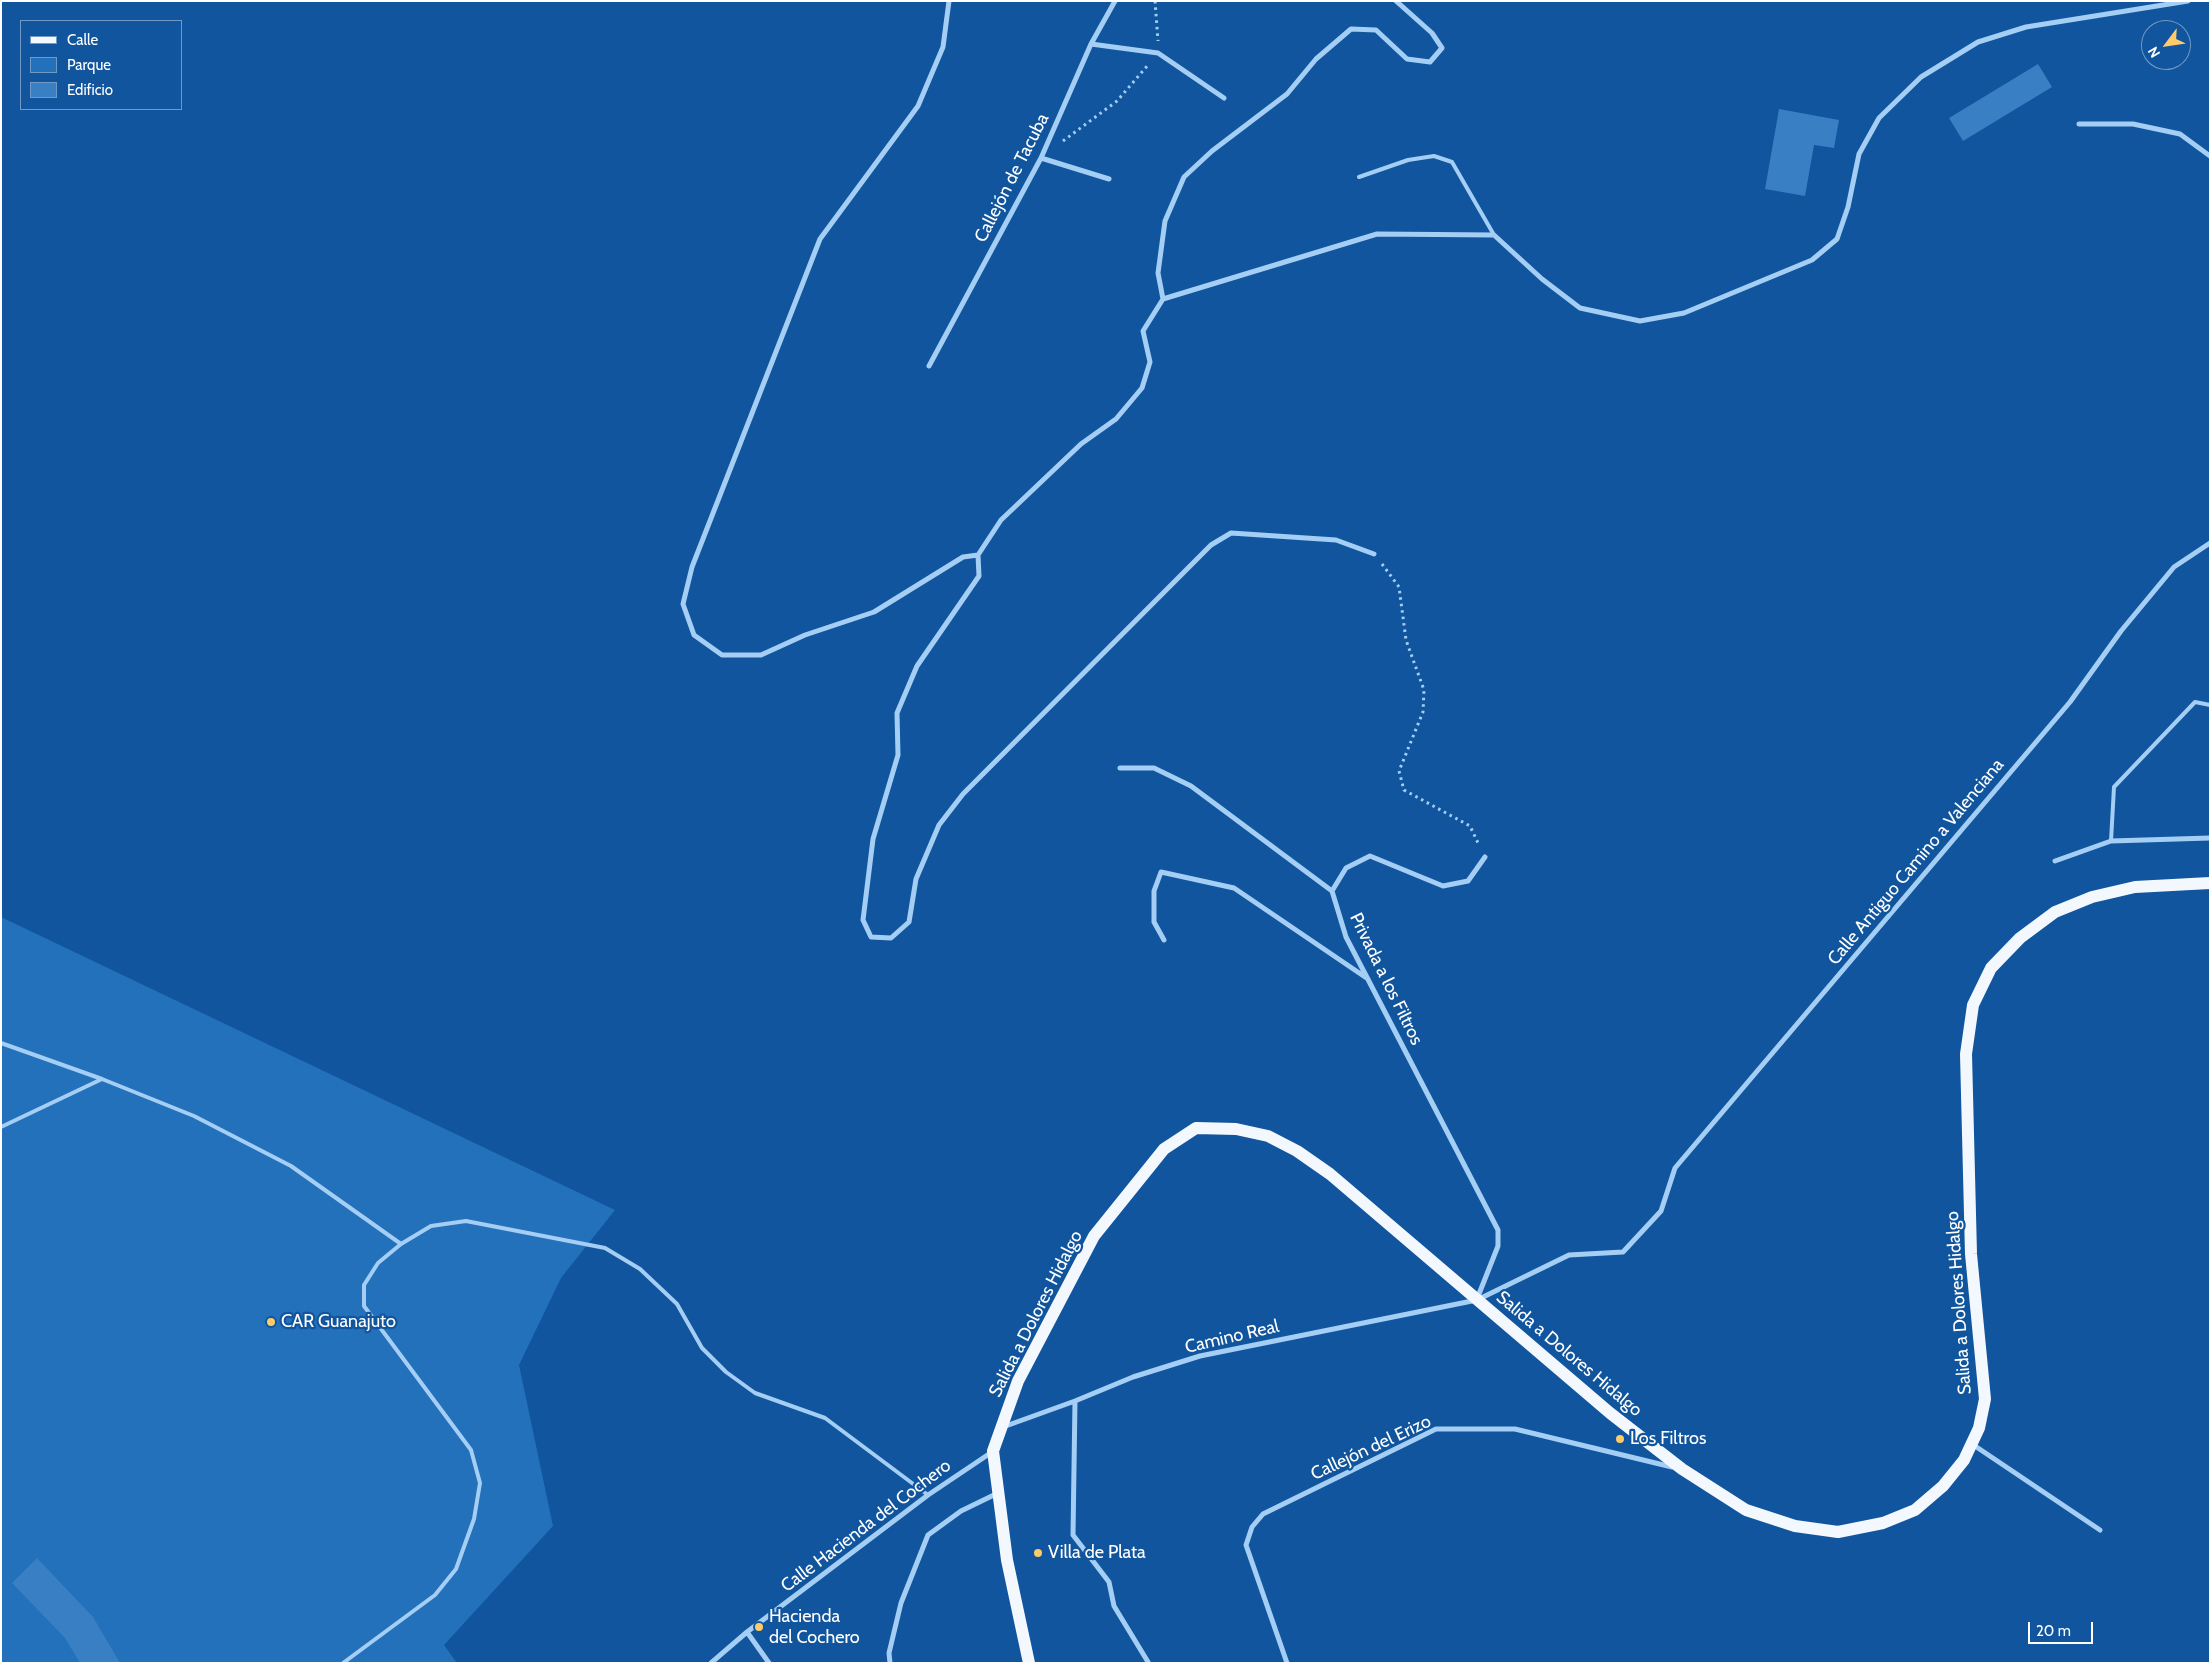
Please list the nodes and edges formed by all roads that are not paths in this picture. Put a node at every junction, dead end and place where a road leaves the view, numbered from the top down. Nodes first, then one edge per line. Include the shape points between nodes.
1 (949, 1) edge
2 (1115, 1) edge
3 (1396, 1) edge
4 (2188, 1) edge
5 (1090, 44) junction
6 (1224, 98) dead end
7 (2079, 124) dead end
8 (2210, 156) edge
9 (1042, 158) junction
10 (1359, 177) dead end
11 (1109, 179) dead end
12 (1494, 235) junction
13 (1163, 299) junction
14 (929, 366) dead end
15 (2210, 543) edge
16 (1374, 554) road end
17 (978, 555) junction
18 (2210, 705) edge
19 (1120, 768) dead end
20 (2210, 838) edge
21 (2111, 841) junction
22 (1486, 857) road end
23 (2055, 861) dead end
24 (2210, 883) edge
25 (1332, 891) junction
26 (1164, 940) dead end
27 (1368, 979) junction
28 (1, 1042) edge
29 (102, 1079) junction
30 (1, 1127) edge
31 (401, 1244) junction
32 (1477, 1300) junction
33 (1075, 1401) junction
34 (1001, 1428) junction
35 (1972, 1444) junction
36 (993, 1451) junction
37 (1682, 1469) junction
38 (998, 1493) junction
39 (928, 1495) junction
40 (2100, 1530) dead end
41 (747, 1632) junction
42 (1148, 1662) edge
43 (343, 1663) edge
44 (711, 1663) edge
45 (769, 1663) edge
46 (890, 1663) edge
47 (1029, 1663) edge
48 (1287, 1663) edge

1 - 17 street via 943,47 918,106 820,239 692,567 683,604 694,635 722,655 760,655 805,635 874,612 963,557
2 - 5 street, Callejón de Tacuba
3 - 13 street via 1432,33 1442,48 1430,62 1408,59 1376,30 1351,29 1316,59 1287,94 1212,151 1184,177 1164,221 1158,273
4 - 12 street via 2026,27 1978,42 1921,77 1879,118 1859,154 1848,207 1837,239 1812,260 1684,313 1640,321 1580,308
5 - 6 street via 1158,53
5 - 9 street, Callejón de Tacuba
7 - 8 street via 2133,124 2180,134
9 - 11 street
9 - 14 street, Callejón de Tacuba
10 - 12 lane via 1408,160 1434,156 1452,162
12 - 13 street via 1377,234
13 - 17 street via 1143,331 1150,362 1142,388 1116,419 1081,444 1001,520
15 - 32 street, Calle Antiguo Camino a Valenciana via 2174,567 2121,631 2070,702 1675,1168 1661,1211 1623,1252 1569,1255
16 - 17 street via 1336,540 1231,533 1211,545 963,794 939,825 916,879 910,922 891,938 870,937 864,920 873,839 898,755 897,713 917,666 979,576
18 - 21 lane via 2195,702 2114,787
19 - 25 street via 1154,768 1191,786
20 - 21 street
21 - 23 street
22 - 25 street via 1468,881 1443,886 1370,856 1346,868
24 - 35 main road, Salida a Dolores Hidalgo via 2135,888 2092,897 2055,912 2020,938 1991,968 1973,1005 1966,1054 1971,1254 1985,1399
25 - 27 street, Privada a los Filtros via 1346,937
26 - 27 street via 1154,922 1154,891 1161,872 1234,888
27 - 32 street, Privada a los Filtros via 1498,1230 1498,1246
28 - 29 lane
29 - 30 lane
29 - 31 lane via 194,1116 291,1166
31 - 39 lane via 432,1226 466,1221 605,1248 640,1269 677,1304 702,1348 726,1372 755,1393 825,1418
31 - 43 lane via 378,1263 364,1284 364,1306 471,1450 480,1484 474,1519 456,1569 435,1595
32 - 33 street, Camino Real via 1200,1356 1133,1377
32 - 34 main road, Salida a Dolores Hidalgo via 1330,1174 1298,1151 1268,1136 1236,1129 1196,1128 1164,1149 1094,1236 1018,1382
32 - 37 main road, Salida a Dolores Hidalgo via 1610,1413
33 - 34 street, Camino Real
33 - 42 street via 1073,1536 1109,1582 1114,1606
34 - 36 main road, Salida a Dolores Hidalgo
35 - 37 main road, Salida a Dolores Hidalgo via 1964,1460 1942,1486 1915,1510 1883,1524 1838,1532 1795,1526 1746,1510
35 - 40 street
36 - 38 main road, Salida a Dolores Hidalgo
36 - 39 street, Calle Hacienda del Cochero
37 - 48 street, Callejón del Erizo via 1515,1429 1436,1429 1384,1454 1263,1514 1252,1527 1246,1546
38 - 46 street via 962,1511 928,1535 901,1603 889,1653
38 - 47 main road, Salida a Dolores Hidalgo via 1007,1560
39 - 41 street, Calle Hacienda del Cochero
41 - 44 street, Calle Hacienda del Cochero
41 - 45 street

